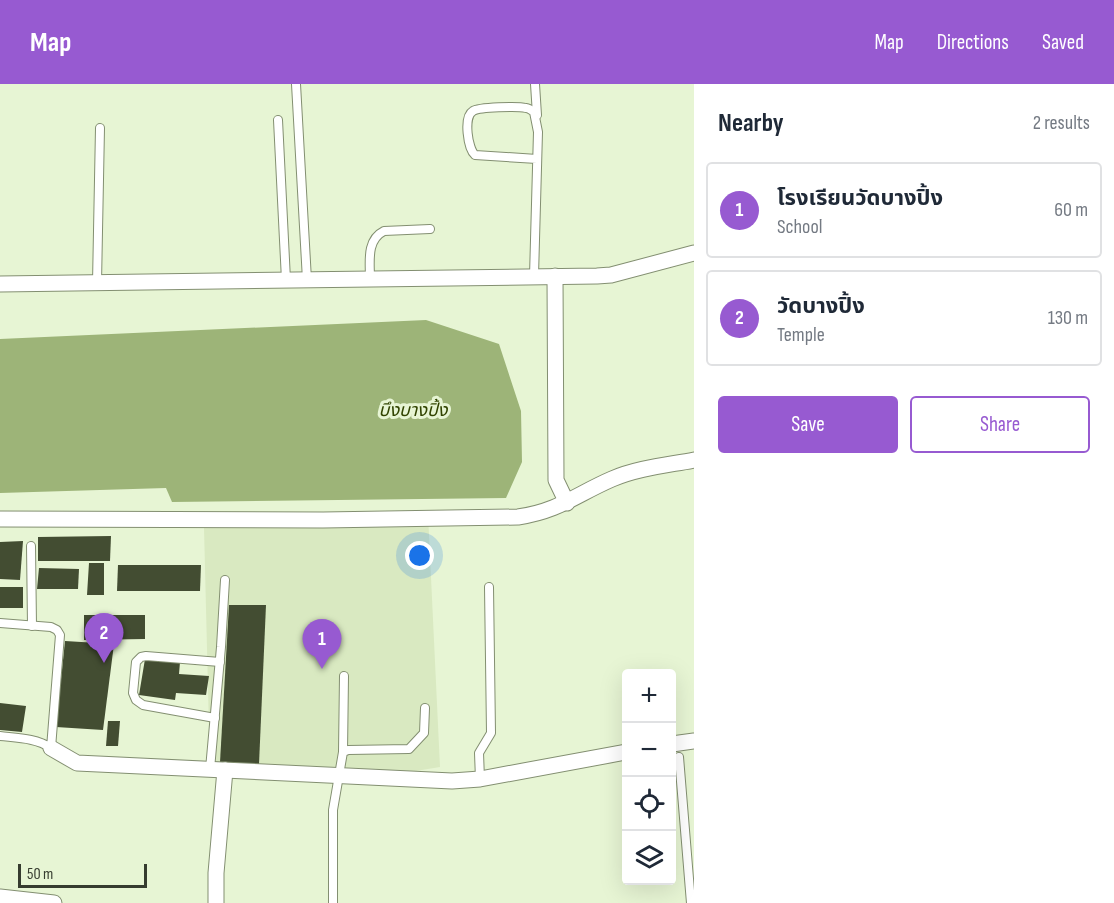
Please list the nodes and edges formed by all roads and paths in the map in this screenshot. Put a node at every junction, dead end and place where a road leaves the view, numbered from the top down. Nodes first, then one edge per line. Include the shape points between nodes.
1 (296, 84) edge
2 (536, 84) edge
3 (278, 120) dead end
4 (537, 120) junction
5 (100, 128) dead end
6 (537, 159) junction
7 (430, 230) dead end
8 (694, 253) edge
9 (534, 276) junction
10 (555, 276) junction
11 (370, 279) junction
12 (286, 280) junction
13 (308, 280) junction
14 (97, 283) junction
15 (0, 285) edge
16 (694, 460) edge
17 (567, 503) junction
18 (0, 519) edge
19 (32, 546) dead end
20 (225, 580) dead end
21 (489, 586) dead end
22 (0, 623) edge
23 (32, 626) junction
24 (220, 662) junction
25 (344, 676) dead end
26 (425, 708) dead end
27 (215, 718) junction
28 (0, 736) edge
29 (694, 741) edge
30 (51, 748) junction
31 (676, 750) edge
32 (343, 752) junction
33 (622, 753) edge
34 (676, 760) edge
35 (218, 769) junction
36 (340, 776) junction
37 (480, 779) junction
38 (0, 897) edge
39 (54, 903) edge
40 (216, 903) edge
41 (333, 903) edge
42 (691, 903) edge

1 - 13 lane
2 - 4 lane
3 - 12 lane
4 - 6 lane
4 - 6 lane via 527,108 482,109 473,110 468,123 469,147 475,155
5 - 14 lane
6 - 9 lane
7 - 11 lane via 377,234 370,249
8 - 10 street via 611,274
9 - 10 street
9 - 11 street
10 - 17 street via 556,480
11 - 13 street
12 - 13 street
12 - 14 street
14 - 15 street
16 - 17 street via 615,477
17 - 18 street via 518,517
19 - 23 lane
20 - 24 lane
21 - 37 lane via 491,733 479,753
22 - 23 lane
23 - 30 lane via 51,627 60,635
24 - 27 lane
24 - 27 lane via 141,657 136,662 133,693 143,705
25 - 32 lane
26 - 32 lane via 424,733 409,749
27 - 35 lane
28 - 30 lane via 31,739
29 - 31 street
30 - 35 street via 77,763
32 - 36 lane
33 - 37 street
34 - 42 lane
35 - 36 street
35 - 40 street
36 - 37 street
36 - 41 lane via 333,810
38 - 39 street

